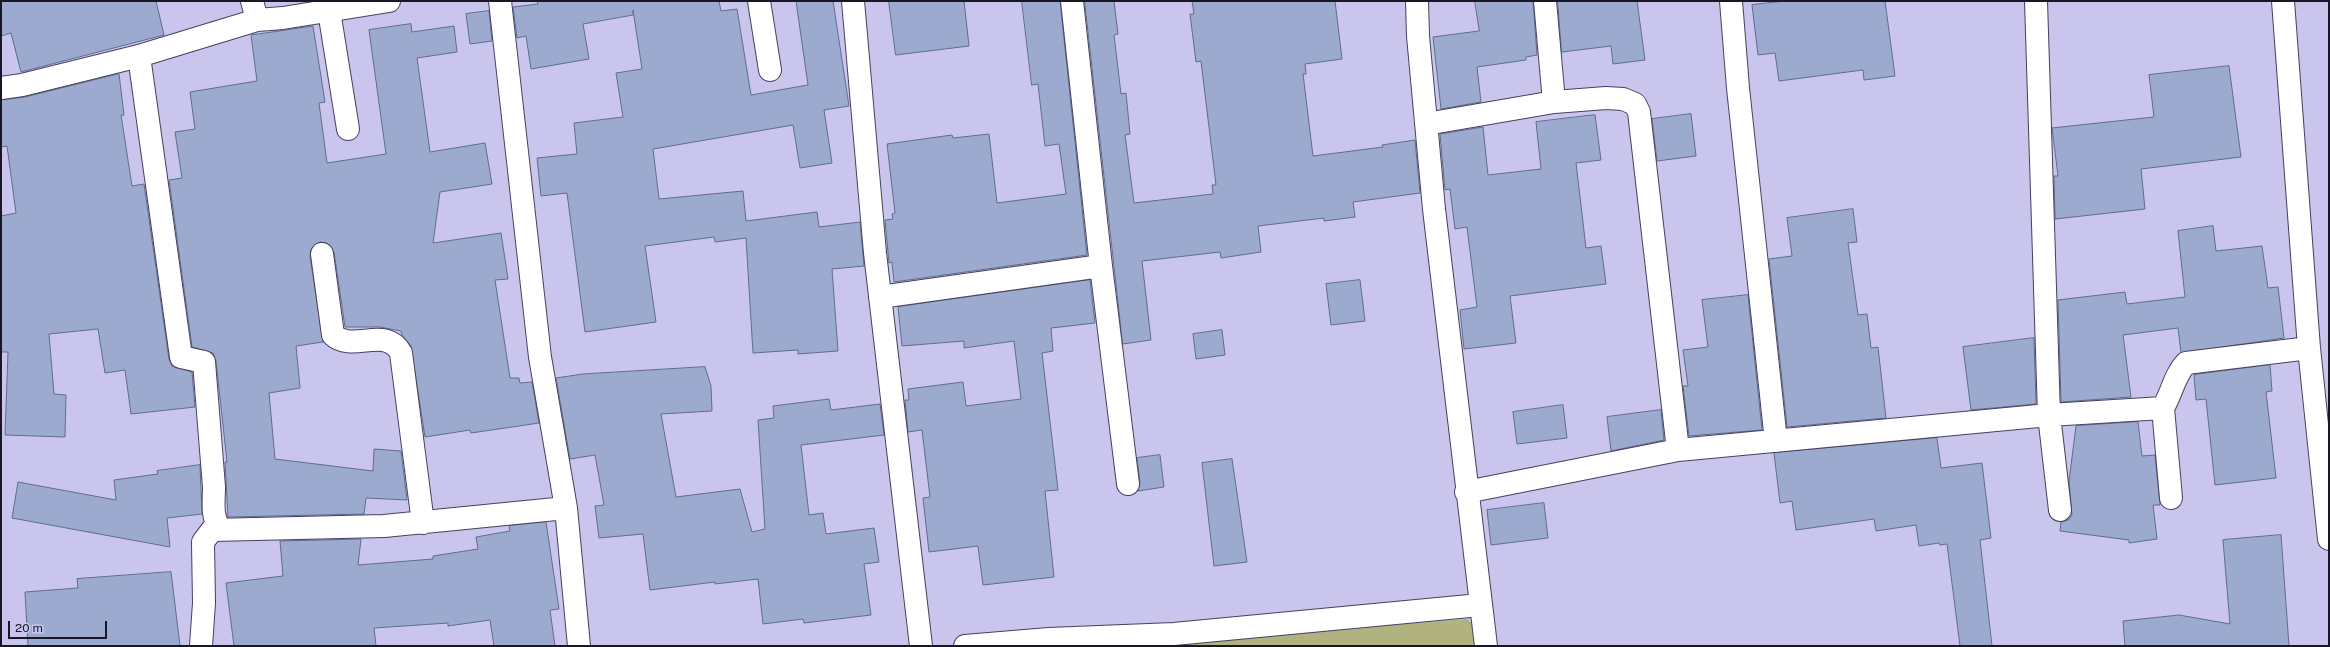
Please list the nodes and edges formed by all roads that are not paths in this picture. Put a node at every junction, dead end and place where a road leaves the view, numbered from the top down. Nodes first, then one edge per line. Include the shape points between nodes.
1 (389, 1) edge
2 (500, 1) edge
3 (759, 1) edge
4 (853, 1) edge
5 (1072, 1) edge
6 (1417, 1) edge
7 (1545, 1) edge
8 (1731, 1) edge
9 (2036, 1) edge
10 (2283, 1) edge
11 (255, 10) edge
12 (329, 10) junction
13 (138, 56) junction
14 (770, 70) dead end
15 (1, 88) edge
16 (1554, 102) junction
17 (1426, 124) junction
18 (348, 129) dead end
19 (322, 254) dead end
20 (1101, 266) junction
21 (880, 297) junction
22 (2309, 348) junction
23 (2163, 408) junction
24 (2049, 415) junction
25 (1776, 441) junction
26 (1678, 450) junction
27 (1128, 484) dead end
28 (1466, 492) junction
29 (2171, 498) dead end
30 (566, 508) junction
31 (2060, 510) dead end
32 (423, 523) junction
33 (220, 528) junction
34 (2329, 539) edge
35 (1480, 605) junction
36 (201, 646) edge
37 (579, 646) edge
38 (921, 646) edge
39 (965, 646) edge
40 (1486, 646) edge

1 - 12 street
2 - 30 street via 540,357
3 - 14 street
4 - 21 street
5 - 20 street
6 - 17 street
7 - 16 street
8 - 25 street
9 - 24 street
10 - 22 street
11 - 12 street
11 - 13 street
12 - 18 street
13 - 15 street
13 - 33 street via 181,357 204,362 214,514 215,522
16 - 17 street
16 - 26 street via 1623,99 1635,104 1639,112
17 - 28 street
19 - 32 street via 333,335 346,342 385,340 398,347 401,353
20 - 21 street
20 - 27 street
21 - 38 street
22 - 23 street via 2186,363 2177,373 2172,393
22 - 34 street
23 - 24 street
23 - 29 street
24 - 25 street
24 - 31 street
25 - 26 street
26 - 28 street
28 - 35 street
30 - 32 street
30 - 37 street
32 - 33 street via 384,526
33 - 36 street via 212,530 203,542 204,603
35 - 39 street via 1174,634 1049,639
35 - 40 street

